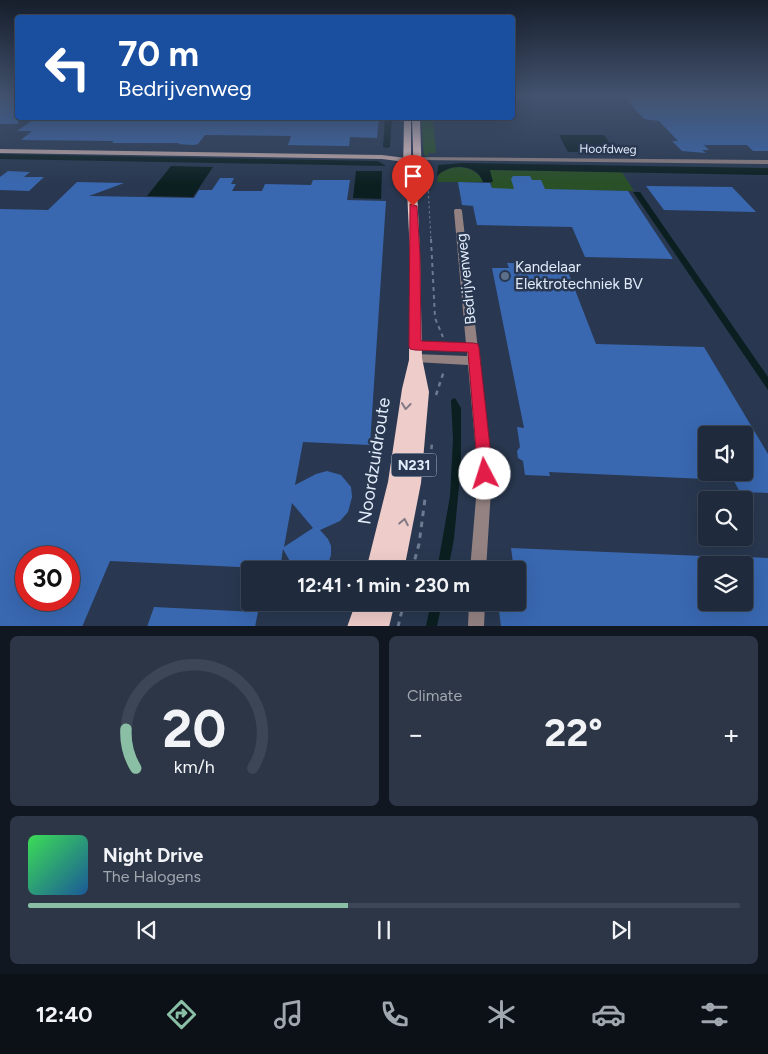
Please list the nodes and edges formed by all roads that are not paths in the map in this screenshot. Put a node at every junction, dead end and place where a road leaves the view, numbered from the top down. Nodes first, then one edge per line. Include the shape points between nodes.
1 (408, 126) edge
2 (416, 126) edge
3 (0, 151) edge
4 (406, 157) junction
5 (418, 158) junction
6 (768, 162) edge
7 (412, 190) junction
8 (458, 210) dead end
9 (473, 348) junction
10 (415, 352) junction
11 (475, 361) junction
12 (378, 561) edge
13 (396, 561) edge
14 (479, 561) edge
15 (363, 611) edge
16 (382, 611) edge
17 (477, 611) edge
18 (357, 626) edge
19 (378, 626) edge
20 (476, 626) edge

1 - 4 main road, N231
2 - 5 main road, N231
3 - 4 main road, Hoofdweg
4 - 5 main road, Hoofdweg
4 - 7 main road, Noordzuidroute / N231
5 - 6 street, Hoofdweg
5 - 7 main road, Noordzuidroute / N231 via 418,182
7 - 10 main road, Noordzuidroute / N231
8 - 9 street, Bedrijvenweg
9 - 10 street, Bedrijvenweg
9 - 11 street, Bedrijvenweg
10 - 11 street
10 -> 12 main road, Noordzuidroute / N231 via 391,515
13 -> 10 main road, Noordzuidroute / N231 via 412,483 422,392
11 - 14 street, Bedrijvenweg via 485,474
15 - 18 main road
16 - 19 main road
17 - 20 street

